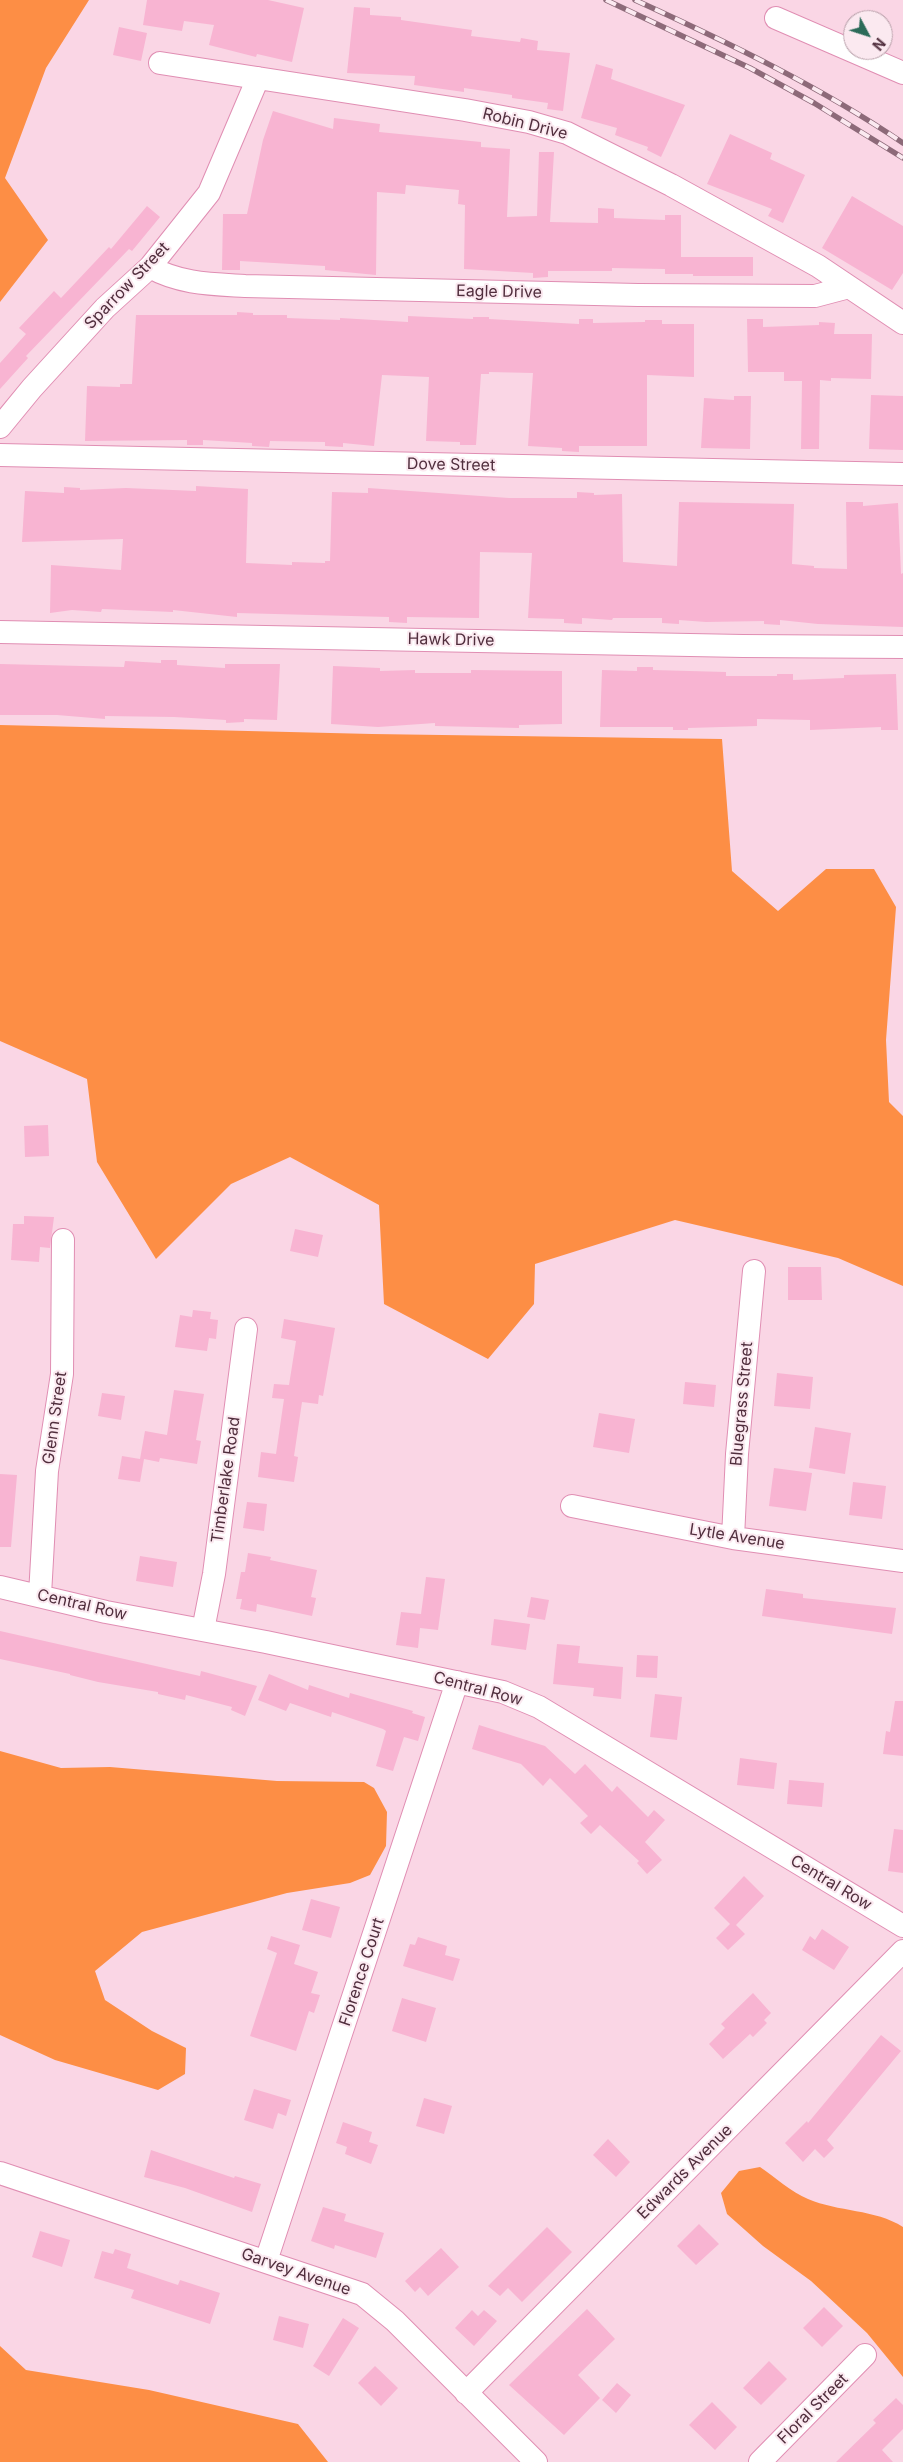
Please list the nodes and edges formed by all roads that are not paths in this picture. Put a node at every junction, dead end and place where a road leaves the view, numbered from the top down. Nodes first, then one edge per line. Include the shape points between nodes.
1 (776, 18) dead end
2 (160, 63) dead end
3 (903, 73) edge
4 (258, 78) junction
5 (150, 267) junction
6 (849, 287) junction
7 (903, 324) edge
8 (0, 427) edge
9 (0, 455) edge
10 (903, 474) edge
11 (0, 632) edge
12 (903, 646) edge
13 (63, 1240) dead end
14 (754, 1271) dead end
15 (246, 1330) dead end
16 (572, 1506) dead end
17 (733, 1538) junction
18 (903, 1561) edge
19 (0, 1587) edge
20 (40, 1595) junction
21 (203, 1630) junction
22 (457, 1682) junction
23 (903, 1926) edge
24 (903, 1951) edge
25 (0, 2173) edge
26 (266, 2261) junction
27 (865, 2356) dead end
28 (466, 2393) junction
29 (536, 2462) edge
30 (760, 2462) edge

1 - 3 street
2 - 4 street, Robin Drive
4 - 5 street, Sparrow Street via 209,194
4 - 6 street, Robin Drive via 465,110 567,133 671,185 818,266
5 - 6 street, Eagle Drive via 161,274 191,282 245,286 815,296
5 - 8 street, Sparrow Street via 104,308
6 - 7 street, Robin Drive
9 - 10 street, Dove Street
11 - 12 street, Hawk Drive via 733,646
13 - 20 street, Glenn Street via 62,1374 47,1470
14 - 17 street, Bluegrass Street via 736,1454
15 - 21 street, Timberlake Road via 214,1574
16 - 17 street, Lytle Avenue
17 - 18 street, Lytle Avenue
19 - 20 street, Central Row
20 - 21 street, Central Row via 106,1612
21 - 22 street, Central Row
22 - 23 street, Central Row via 503,1692 539,1707
22 - 26 street, Florence Court
24 - 28 street, Edwards Avenue
25 - 26 street, Garvey Avenue
26 - 28 street, Garvey Avenue via 362,2294 373,2301
27 - 30 street, Floral Street
28 - 29 street, Garvey Avenue

